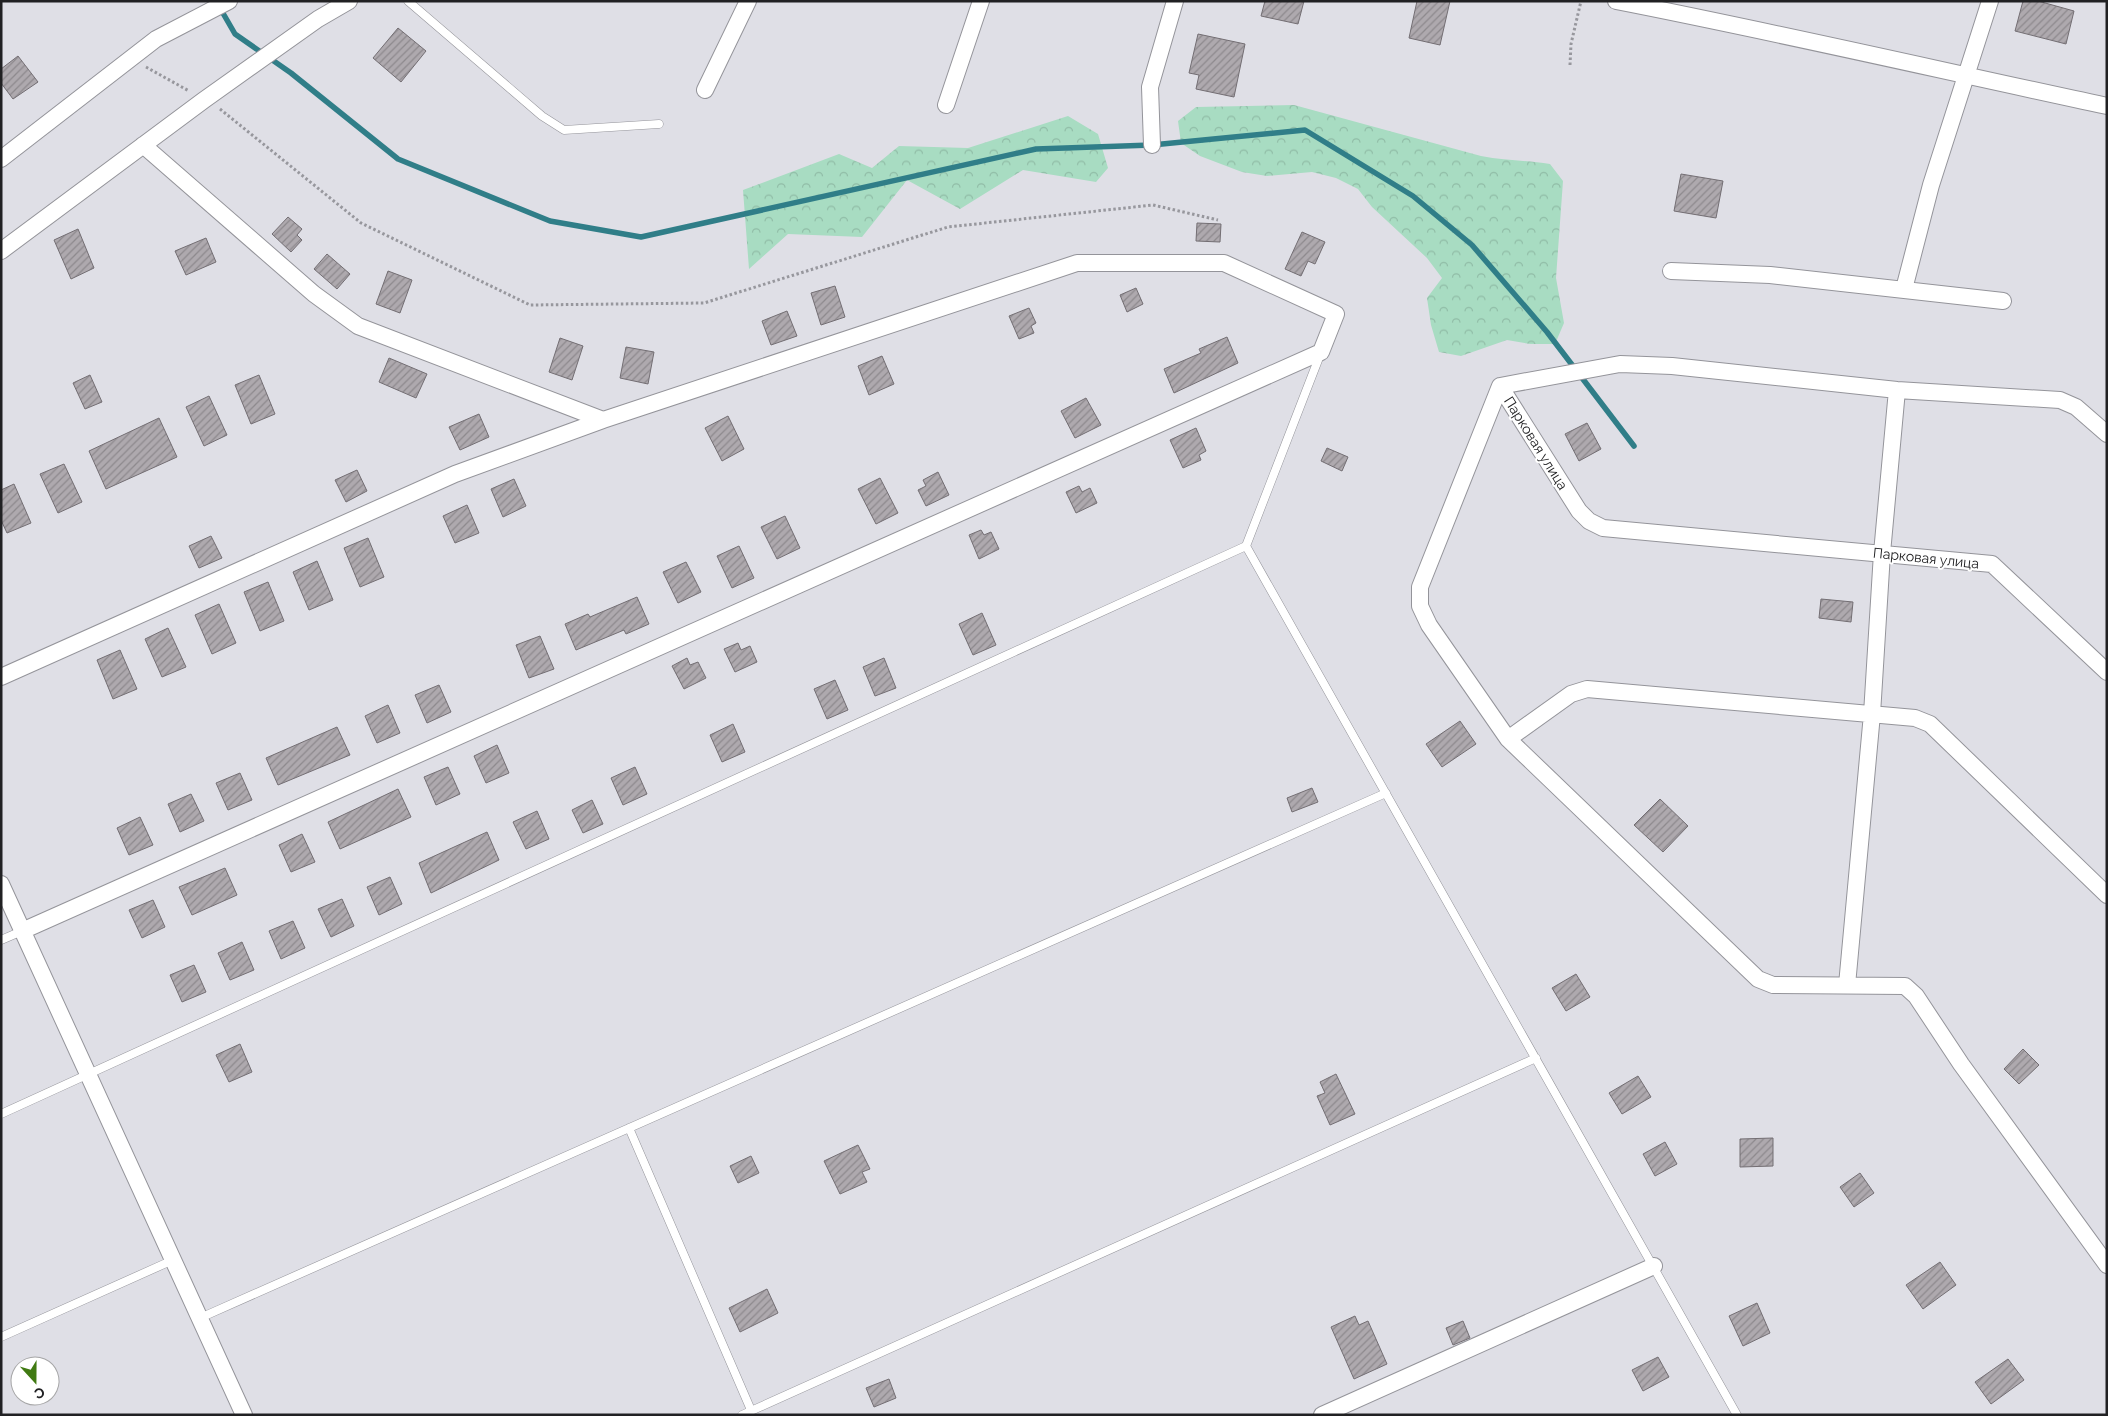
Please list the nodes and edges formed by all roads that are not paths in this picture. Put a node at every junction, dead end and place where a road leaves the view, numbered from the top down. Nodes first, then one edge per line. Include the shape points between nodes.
1 (349, 1) edge
2 (408, 1) edge
3 (748, 1) edge
4 (981, 1) edge
5 (1175, 1) edge
6 (1616, 1) edge
7 (1990, 1) edge
8 (223, 4) edge
9 (1966, 76) junction
10 (705, 90) dead end
11 (946, 105) dead end
12 (2107, 106) edge
13 (659, 124) dead end
14 (143, 145) junction
15 (1152, 145) dead end
16 (1, 159) edge
17 (1, 251) edge
18 (1671, 271) dead end
19 (1904, 289) junction
20 (2003, 302) dead end
21 (1321, 352) junction
22 (1500, 386) junction
23 (1897, 390) junction
24 (604, 420) junction
25 (2107, 434) edge
26 (1246, 546) junction
27 (1882, 553) junction
28 (2107, 672) edge
29 (1, 678) edge
30 (1872, 714) junction
31 (1508, 739) junction
32 (1386, 793) junction
33 (1, 884) edge
34 (2107, 895) edge
35 (22, 931) junction
36 (1, 940) edge
37 (1847, 985) junction
38 (1536, 1058) junction
39 (89, 1076) junction
40 (1, 1114) edge
41 (629, 1128) junction
42 (173, 1260) junction
43 (2107, 1265) edge
44 (1654, 1266) junction
45 (200, 1318) junction
46 (1, 1337) edge
47 (751, 1410) junction
48 (244, 1415) edge
49 (742, 1415) edge
50 (1322, 1415) edge
51 (1737, 1415) edge

1 - 14 street
2 - 13 lane via 542,116 564,130
3 - 10 street
4 - 11 street
5 - 15 street via 1150,87
6 - 9 street
7 - 9 street
8 - 16 street via 156,39
9 - 12 street
9 - 19 street via 1930,185
14 - 17 street
14 - 24 street via 314,294 358,326
18 - 19 street via 1770,275
19 - 20 street
21 - 24 street via 1336,314 1224,263 1077,263
21 - 26 lane
21 - 35 street
22 - 23 street, Парковая улица via 1620,364 1672,366
22 - 27 street, Парковая улица via 1579,511 1603,528
22 - 31 street via 1420,587 1420,606
23 - 25 street, Парковая улица via 2060,400 2076,407
23 - 27 street
24 - 29 street via 455,474
26 - 32 lane
26 - 39 lane
27 - 28 street, Парковая улица via 1992,564
27 - 30 street
30 - 31 street via 1587,689 1571,694
30 - 34 street via 1915,718 1930,724
30 - 37 street
31 - 37 street via 1758,980 1773,985
32 - 38 lane
32 - 41 lane
33 - 35 street
35 - 36 lane
35 - 39 street
37 - 43 street via 1904,986 1916,996
38 - 44 lane
38 - 47 lane
39 - 40 lane
39 - 42 street
41 - 45 lane
41 - 47 lane
42 - 45 street
42 - 46 lane
44 - 50 street
44 - 51 lane
45 - 48 street
47 - 49 lane

